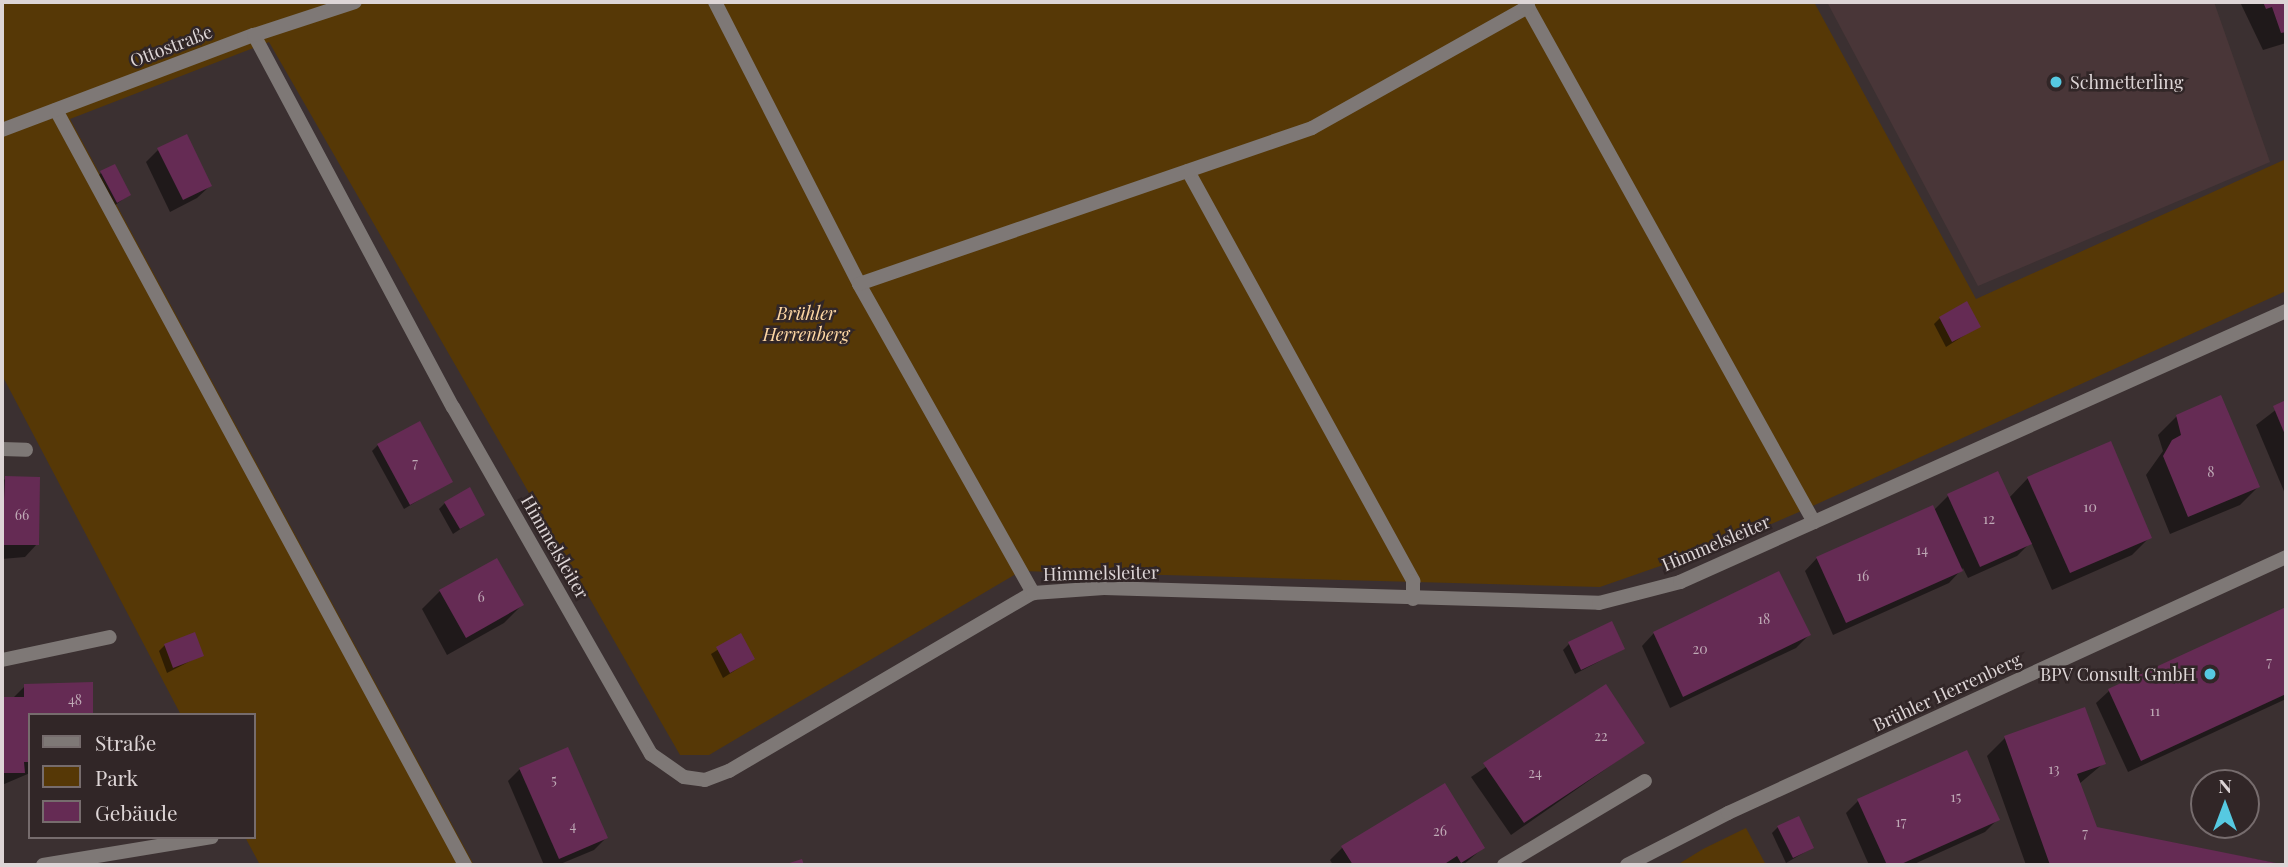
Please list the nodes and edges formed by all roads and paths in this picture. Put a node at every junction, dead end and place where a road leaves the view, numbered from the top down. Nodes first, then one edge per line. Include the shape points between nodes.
1 (355, 2) edge
2 (715, 2) edge
3 (1527, 4) edge
4 (254, 35) junction
5 (56, 110) junction
6 (2, 130) edge
7 (1188, 170) junction
8 (859, 284) junction
9 (2286, 311) edge
10 (2, 449) edge
11 (26, 450) dead end
12 (1814, 522) junction
13 (2286, 557) edge
14 (1033, 593) junction
15 (1413, 599) junction
16 (110, 637) dead end
17 (2, 660) edge
18 (1646, 781) dead end
19 (200, 839) edge
20 (43, 865) edge
21 (465, 865) edge
22 (1504, 865) edge
23 (1627, 865) edge

1 - 4 street, Ottostraße
2 - 8 street
3 - 7 street via 1312,128
3 - 12 street
4 - 5 street, Ottostraße
4 - 14 street, Himmelsleiter via 453,407 651,754 684,777 705,780 729,771
5 - 6 street, Ottostraße
5 - 21 street
7 - 8 street
7 - 15 street via 1412,581
8 - 14 street
9 - 12 street, Himmelsleiter
10 - 11 street
12 - 15 street, Himmelsleiter via 1680,582 1599,603
13 - 23 street, Brühler Herrenberg via 1728,813
14 - 15 street, Himmelsleiter via 1104,588
16 - 17 street
18 - 22 street
19 - 20 street

